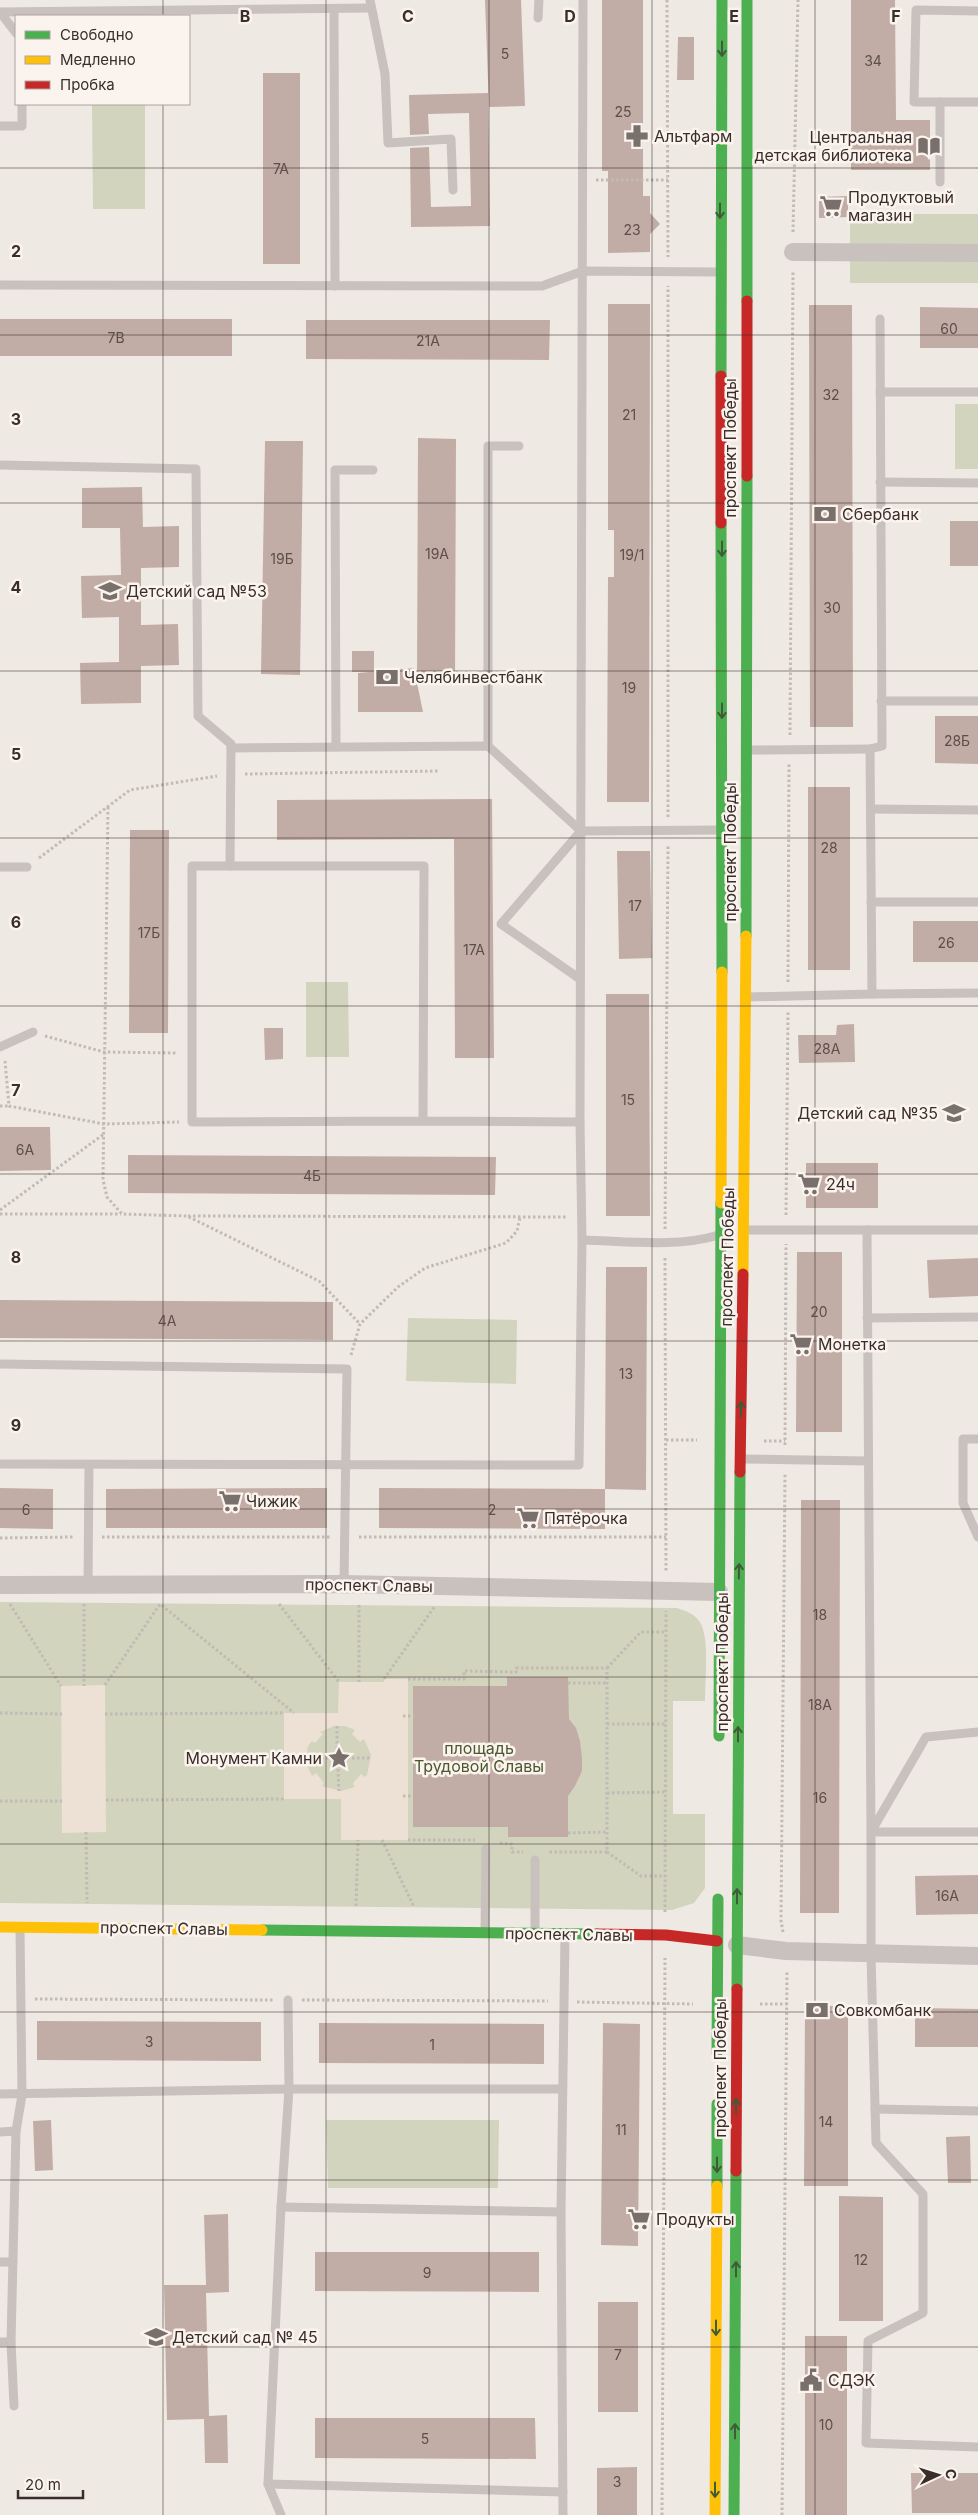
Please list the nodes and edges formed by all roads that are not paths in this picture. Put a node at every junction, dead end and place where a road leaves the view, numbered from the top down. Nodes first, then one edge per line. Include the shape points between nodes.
1 (539, 0) edge
2 (583, 0) edge
3 (722, 0) edge
4 (747, 0) edge
5 (935, 0) edge
6 (370, 4) edge
7 (334, 9) junction
8 (935, 10) junction
9 (978, 11) edge
10 (0, 12) edge
11 (538, 18) dead end
12 (15, 32) edge
13 (940, 102) junction
14 (978, 102) edge
15 (22, 105) edge
16 (0, 126) edge
17 (940, 182) dead end
18 (453, 190) dead end
19 (793, 252) road end
20 (978, 253) edge
21 (583, 272) junction
22 (720, 272) junction
23 (0, 285) edge
24 (335, 286) junction
25 (880, 319) dead end
26 (880, 392) junction
27 (978, 392) edge
28 (519, 446) dead end
29 (0, 464) edge
30 (373, 470) dead end
31 (880, 482) junction
32 (978, 483) edge
33 (882, 701) junction
34 (978, 701) edge
35 (488, 746) junction
36 (336, 747) junction
37 (231, 748) junction
38 (870, 749) junction
39 (746, 750) junction
40 (871, 809) junction
41 (978, 810) edge
42 (723, 830) junction
43 (581, 831) junction
44 (230, 866) junction
45 (0, 867) edge
46 (27, 867) road end
47 (871, 902) junction
48 (978, 902) edge
49 (580, 979) junction
50 (978, 993) edge
51 (872, 994) junction
52 (746, 997) junction
53 (33, 1032) road end
54 (2, 1047) edge
55 (423, 1122) junction
56 (580, 1122) junction
57 (867, 1230) junction
58 (978, 1230) edge
59 (732, 1232) junction
60 (582, 1240) junction
61 (978, 1317) edge
62 (867, 1318) junction
63 (0, 1364) edge
64 (978, 1439) edge
65 (740, 1459) junction
66 (867, 1460) junction
67 (0, 1464) edge
68 (90, 1465) junction
69 (345, 1465) junction
70 (978, 1537) edge
71 (344, 1584) junction
72 (0, 1585) edge
73 (88, 1585) junction
74 (719, 1592) junction
75 (739, 1592) junction
76 (978, 1732) edge
77 (718, 1752) dead end
78 (871, 1832) junction
79 (978, 1832) edge
80 (486, 1849) dead end
81 (536, 1855) road end
82 (718, 1888) dead end
83 (0, 1926) edge
84 (20, 1926) junction
85 (535, 1932) junction
86 (485, 1933) junction
87 (565, 1933) junction
88 (717, 1941) junction
89 (737, 1945) junction
90 (871, 1955) junction
91 (978, 1956) edge
92 (288, 2000) road end
93 (717, 2063) dead end
94 (289, 2089) junction
95 (562, 2089) junction
96 (717, 2093) dead end
97 (0, 2094) edge
98 (22, 2095) junction
99 (876, 2109) junction
100 (978, 2111) edge
101 (16, 2131) junction
102 (0, 2132) edge
103 (281, 2207) junction
104 (561, 2212) junction
105 (0, 2262) edge
106 (13, 2262) junction
107 (0, 2342) edge
108 (11, 2342) junction
109 (14, 2406) dead end
110 (978, 2447) edge
111 (268, 2484) junction
112 (563, 2492) junction
113 (280, 2515) edge
114 (563, 2515) edge
115 (715, 2515) edge
116 (734, 2515) edge

1 - 11 lane
2 - 21 lane
3 -> 22 main road, проспект Победы
4 - 39 main road, проспект Победы
5 - 8 lane
6 - 7 lane
6 - 18 lane via 385,74 388,143 451,139
7 - 10 lane
7 - 24 lane
8 - 9 lane
8 - 13 lane via 916,10 914,102
10 - 12 lane
13 - 14 lane
13 - 17 lane
15 - 16 lane via 22,126
19 - 20 street
21 - 22 lane
21 - 24 lane via 542,286
21 - 43 lane
22 -> 42 main road, проспект Победы
23 - 24 lane
25 - 26 lane
26 - 27 lane
26 - 31 lane
28 - 35 lane via 488,446
29 - 37 lane via 196,470 198,716 231,744
30 - 36 lane via 335,470
31 - 32 lane
31 - 33 lane
33 - 34 lane
33 - 38 lane via 882,746
35 - 36 lane
35 - 43 lane
36 - 37 lane
37 - 44 lane
38 - 39 lane
38 - 40 lane
39 - 52 main road, проспект Победы
40 - 41 lane
40 - 47 lane
42 - 43 lane
42 - 59 main road, проспект Победы
43 - 49 lane
43 - 49 lane via 501,924
44 - 55 lane via 424,866
44 - 55 lane via 192,866 192,1122
45 - 46 lane
47 - 48 lane
47 - 51 lane
49 - 56 lane
50 - 51 lane
51 - 52 lane
52 - 59 main road, проспект Победы
53 - 54 lane
55 - 56 lane
56 - 60 lane
57 - 58 lane
57 - 59 lane
57 - 62 lane
59 - 60 lane via 704,1240
65 -> 59 main road, проспект Победы
59 - 74 main road, проспект Победы
60 - 69 lane via 579,1465
61 - 62 lane
62 - 66 lane
63 - 69 lane via 347,1370
64 - 70 lane via 963,1439 963,1503
65 - 66 lane
75 -> 65 main road, проспект Победы
66 - 78 lane
67 - 68 lane
68 - 69 lane
68 - 73 lane
69 - 71 lane
71 - 73 street, проспект Славы
71 - 74 street, проспект Славы
72 - 73 street, проспект Славы
74 - 75 main road, проспект Славы
74 - 77 main road, проспект Победы
89 -> 75 main road, проспект Победы
76 - 78 lane via 926,1737
78 - 79 lane
78 - 90 lane
80 - 86 lane
81 - 85 lane
82 - 88 main road, проспект Победы
83 - 84 main road, проспект Славы
84 - 86 main road, проспект Славы
84 - 98 lane
85 - 86 main road, проспект Славы
85 - 87 main road, проспект Славы
87 - 88 main road, проспект Славы via 666,1935
87 - 95 lane
88 - 89 main road, проспект Славы
88 - 93 main road, проспект Победы
89 - 90 street
116 -> 89 main road, проспект Победы
90 - 91 street
90 - 99 lane
92 - 94 lane
94 - 95 lane
94 - 98 lane
94 - 103 lane
95 - 104 lane
96 -> 115 main road, проспект Победы
97 - 98 lane
98 - 101 lane
99 - 100 lane
99 - 110 lane via 876,2144 923,2194 923,2313 868,2341 866,2443
101 - 102 lane
101 - 106 lane
103 - 104 lane
103 - 111 lane
104 - 112 lane
105 - 106 lane
106 - 108 lane
107 - 108 lane
108 - 109 lane
111 - 112 lane
111 - 113 lane
112 - 114 lane

